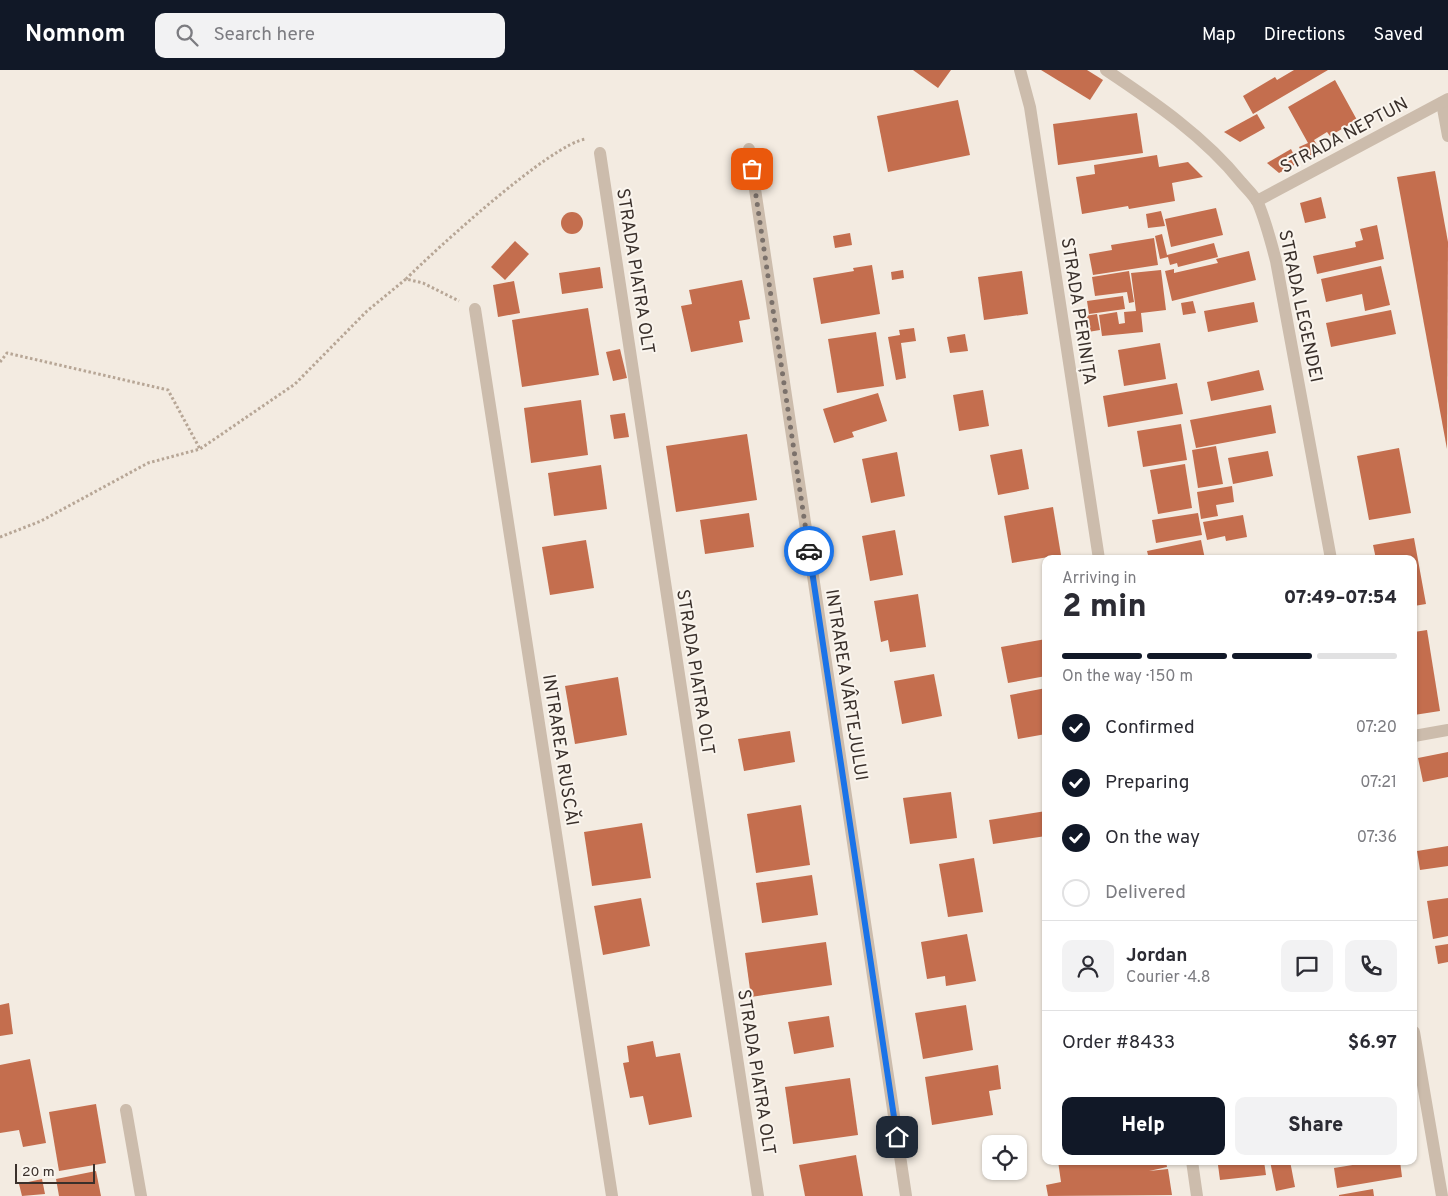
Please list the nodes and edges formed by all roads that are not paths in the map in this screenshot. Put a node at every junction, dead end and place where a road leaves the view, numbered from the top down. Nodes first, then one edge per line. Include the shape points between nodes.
1 (1020, 70) edge
2 (1106, 70) edge
3 (1445, 101) edge
4 (1448, 136) edge
5 (749, 149) dead end
6 (600, 153) road end
7 (1257, 201) junction
8 (475, 309) road end
9 (1098, 555) edge
10 (1330, 555) edge
11 (1448, 730) edge
12 (1417, 735) edge
13 (1417, 1050) edge
14 (126, 1110) dead end
15 (1193, 1165) edge
16 (141, 1196) edge
17 (612, 1196) edge
18 (758, 1196) edge
19 (906, 1196) edge
20 (1197, 1196) edge
21 (1442, 1196) edge

1 - 9 street, STRADA PERINIȚA via 1030,107
2 - 7 street, STRADA LEGENDEI via 1207,146
3 - 4 street
3 - 7 street, STRADA NEPTUN
5 - 19 street, INTRAREA VÂRTEJULUI
6 - 18 street, STRADA PIATRA OLT
7 - 10 street, STRADA LEGENDEI via 1276,261
8 - 17 street, INTRAREA RUSCĂI
11 - 12 street
13 - 21 street
14 - 16 street
15 - 20 street

